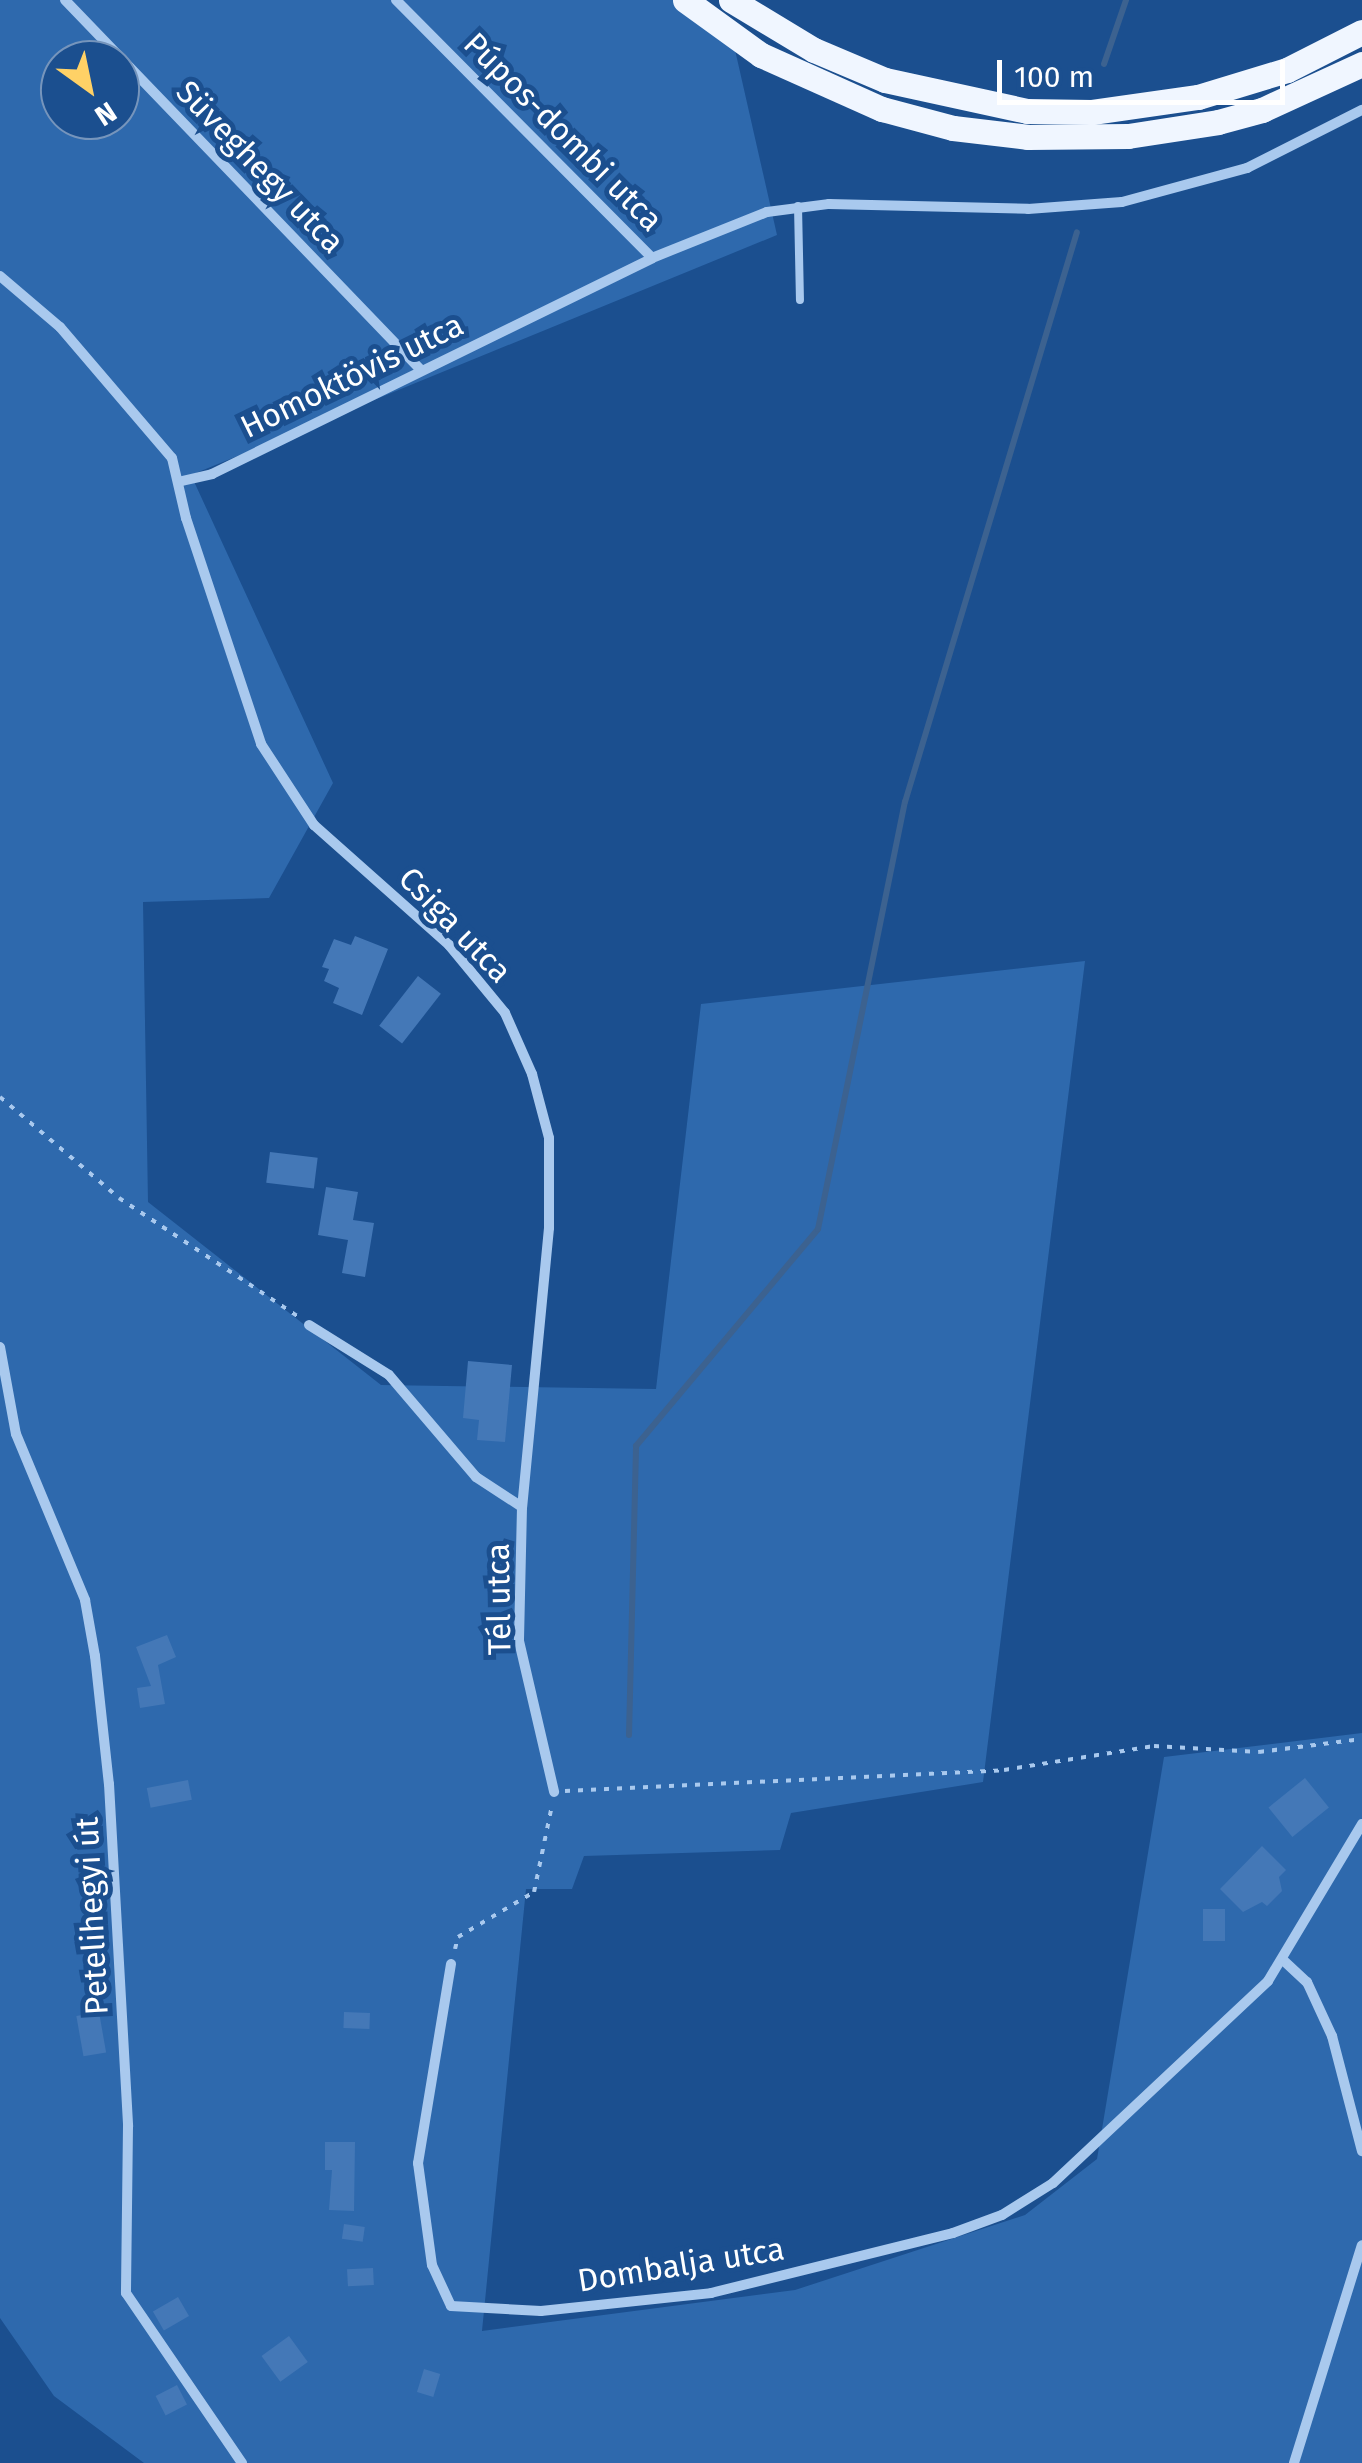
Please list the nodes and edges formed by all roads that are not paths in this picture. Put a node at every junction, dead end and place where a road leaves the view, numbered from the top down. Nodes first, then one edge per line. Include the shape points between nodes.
1 (65, 0) edge
2 (396, 0) edge
3 (685, 0) edge
4 (731, 0) edge
5 (1362, 32) edge
6 (1362, 64) edge
7 (1362, 110) edge
8 (798, 206) junction
9 (652, 258) junction
10 (0, 276) edge
11 (800, 300) dead end
12 (420, 369) junction
13 (182, 481) junction
14 (309, 1325) road end
15 (0, 1347) edge
16 (522, 1507) junction
17 (554, 1792) road end
18 (1362, 1824) edge
19 (1283, 1960) junction
20 (450, 1964) road end
21 (1362, 2151) edge
22 (1362, 2245) edge
23 (242, 2463) edge
24 (1294, 2463) edge

1 - 12 street, Süveghegy utca
2 - 9 street, Púpos-dombi utca
3 - 6 main road via 761,56 867,103 953,128 1028,137 1128,136 1218,122 1314,89
4 - 5 main road via 814,50 885,80 1027,111 1108,110 1198,97 1287,70
7 - 8 street via 1247,168 1122,202 1028,210
8 - 9 street, Homoktövis utca
8 - 11 lane
9 - 12 street, Homoktövis utca
10 - 13 street via 60,327 172,458
12 - 13 street, Homoktövis utca via 212,474
13 - 16 street, Csiga utca via 186,518 262,744 314,826 460,959 505,1013 532,1074 549,1138 548,1228
14 - 16 street, Tél utca via 389,1376 476,1477
15 - 23 street, Petelihegyi út via 16,1434 85,1600 95,1656 109,1784 128,2126 126,2293
16 - 17 street, Tél utca via 518,1642
18 - 19 street, Dombalja utca
19 - 20 street, Dombalja utca via 1231,2019 1053,2183 1002,2216 711,2292 483,2311 452,2306 432,2266 418,2164
19 - 21 street via 1307,1982 1332,2036
22 - 24 street

